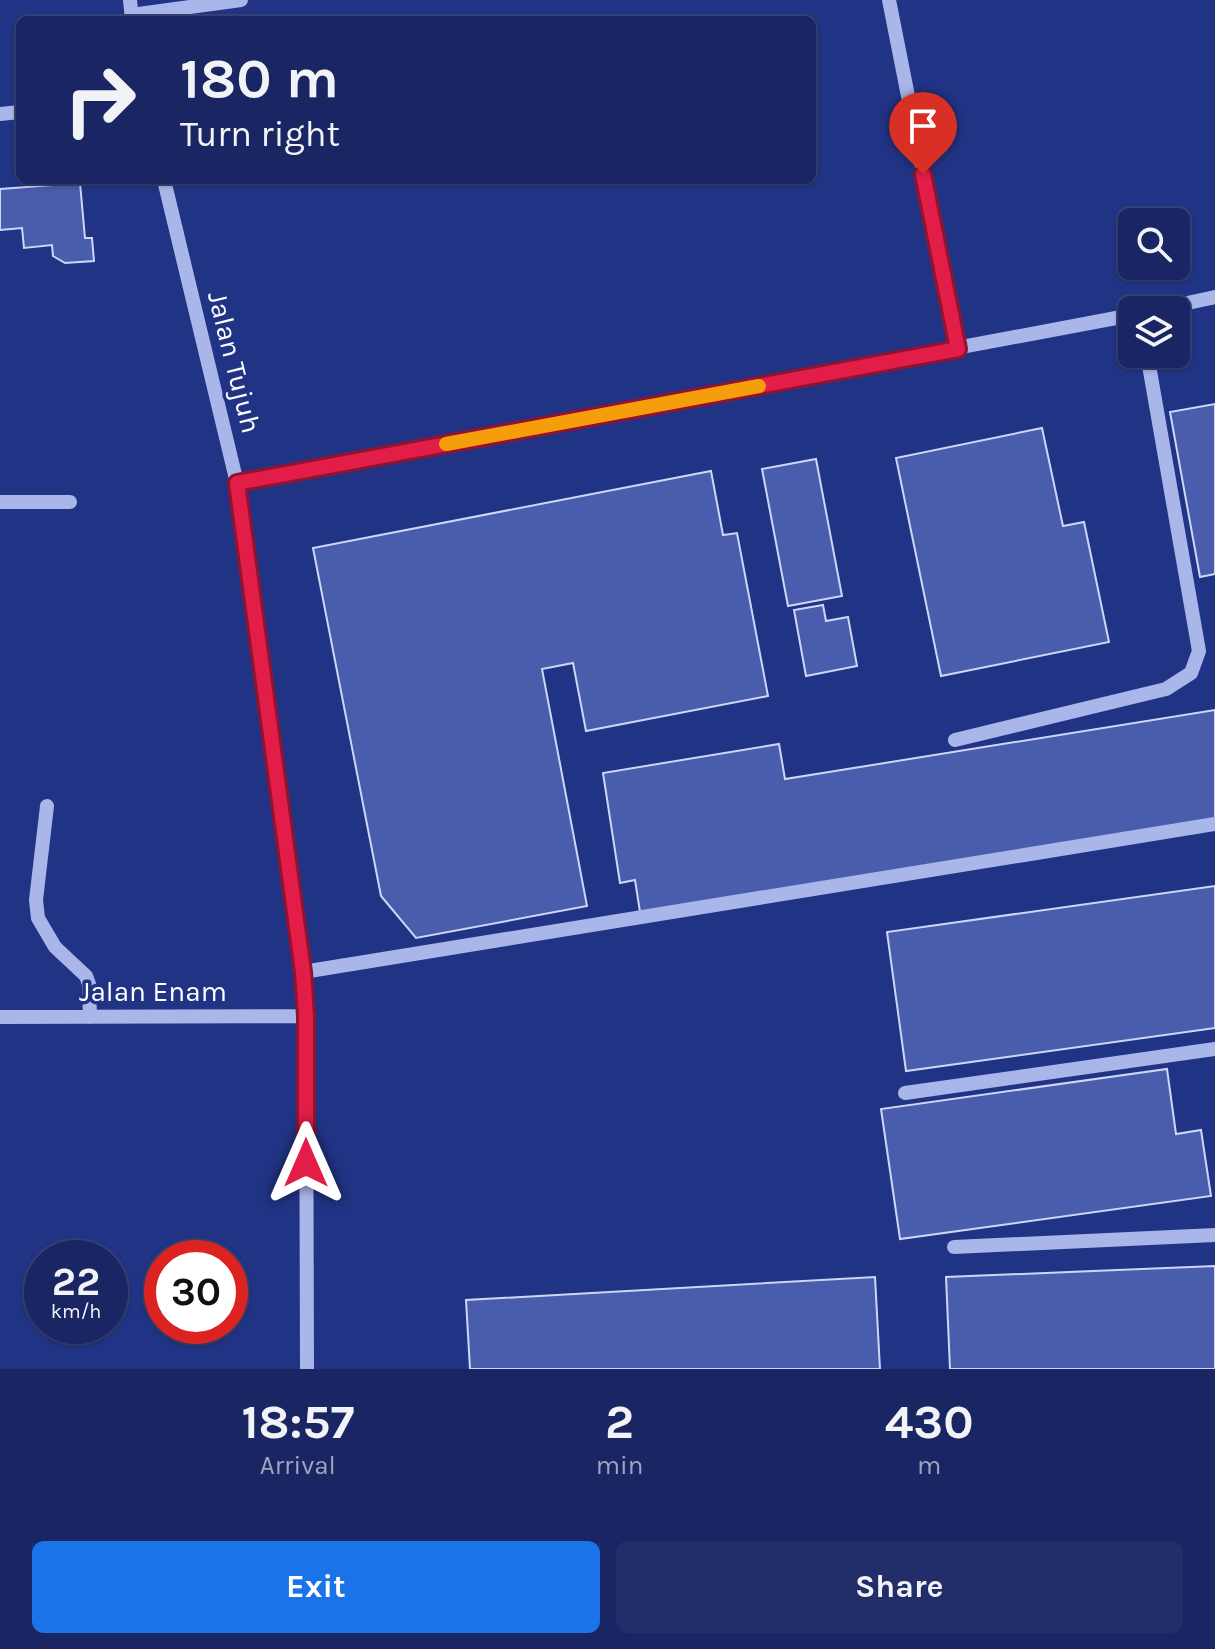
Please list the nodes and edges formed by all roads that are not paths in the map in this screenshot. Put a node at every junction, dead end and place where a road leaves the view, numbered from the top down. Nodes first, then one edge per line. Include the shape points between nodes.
1 (241, 0) edge
2 (889, 0) edge
3 (131, 12) edge
4 (165, 184) edge
5 (1215, 297) edge
6 (1190, 302) edge
7 (1118, 318) edge
8 (958, 349) junction
9 (1149, 368) edge
10 (237, 483) junction
11 (0, 502) edge
12 (70, 502) dead end
13 (955, 740) dead end
14 (47, 806) dead end
15 (1215, 824) edge
16 (303, 972) junction
17 (306, 1016) junction
18 (0, 1017) edge
19 (90, 1017) junction
20 (1215, 1049) edge
21 (905, 1093) dead end
22 (1215, 1235) edge
23 (954, 1247) dead end
24 (307, 1369) edge

1 - 3 street
2 - 8 street
4 - 10 street, Jalan Tujuh
5 - 6 street
7 - 8 street
8 - 10 street
9 - 13 street via 1199,651 1191,673 1166,689
10 - 16 street, Jalan Tujuh
11 - 12 street
14 - 19 street via 38,918 55,947 86,976
15 - 16 street
16 - 17 street, Jalan Tujuh
17 - 19 street, Jalan Enam
17 - 24 street, Jalan Tujuh
18 - 19 street, Jalan Enam
20 - 21 street
22 - 23 street

